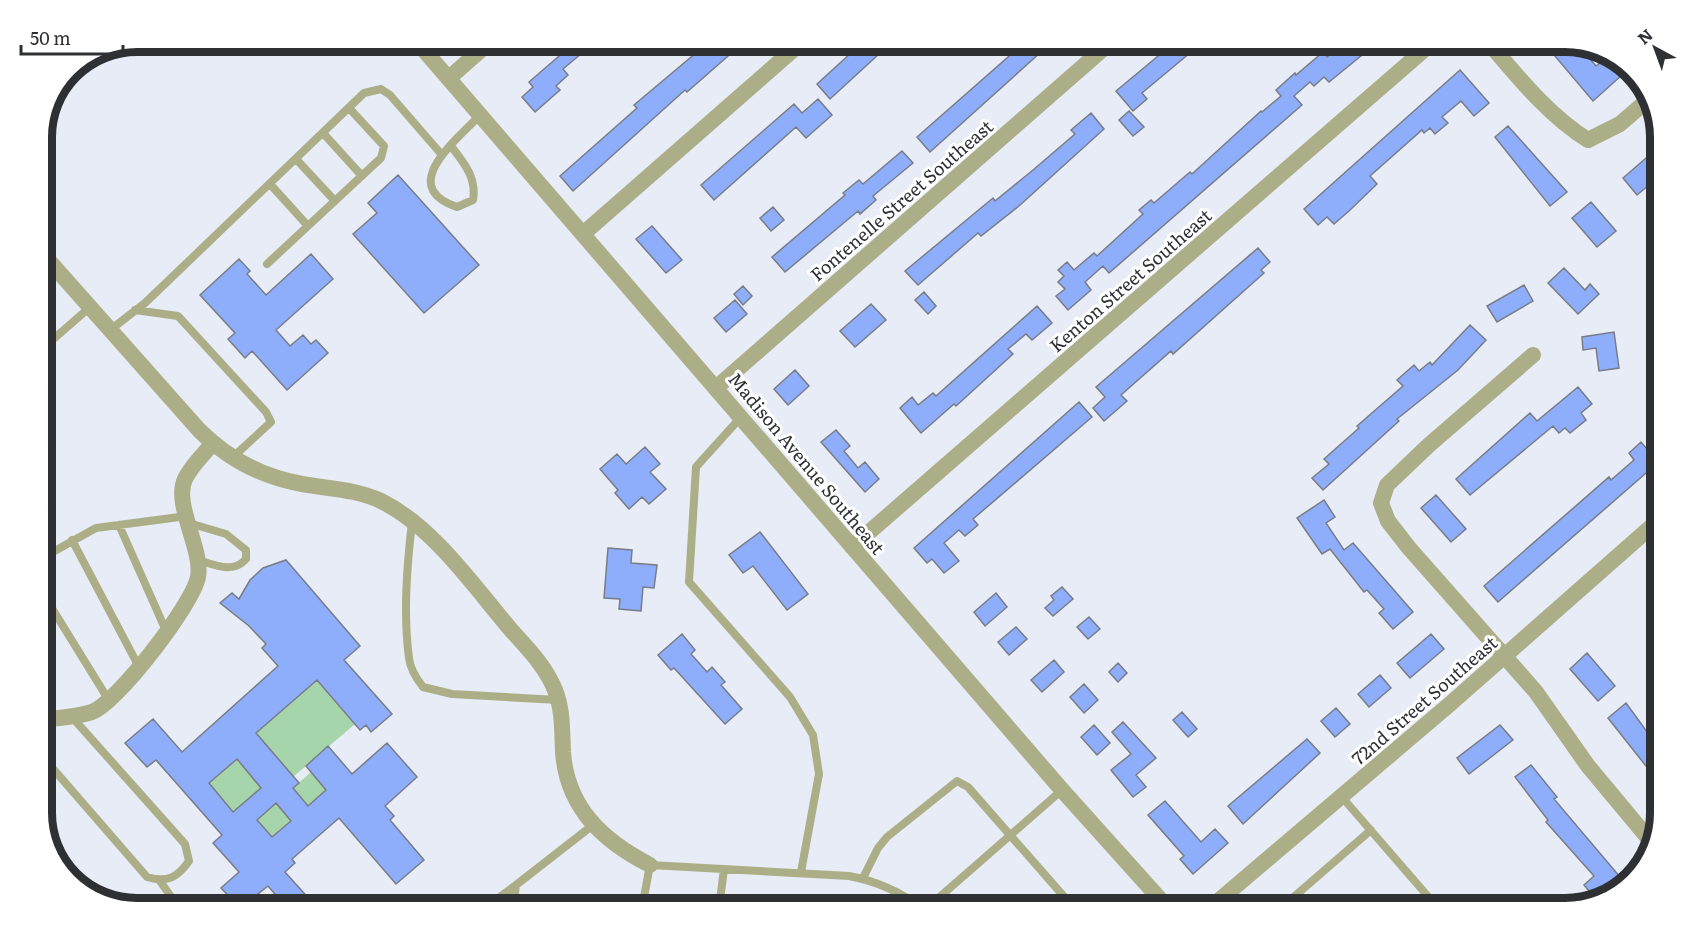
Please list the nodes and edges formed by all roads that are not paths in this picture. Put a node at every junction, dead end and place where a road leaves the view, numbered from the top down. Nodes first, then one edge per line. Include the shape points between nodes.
1 (426, 52) edge
2 (479, 52) edge
3 (791, 52) edge
4 (1100, 52) edge
5 (1421, 52) edge
6 (1497, 52) edge
7 (449, 78) junction
8 (1643, 104) edge
9 (349, 108) junction
10 (481, 114) junction
11 (323, 133) junction
12 (451, 146) junction
13 (442, 155) junction
14 (296, 159) junction
15 (362, 176) junction
16 (270, 184) junction
17 (335, 201) junction
18 (308, 226) junction
19 (584, 233) junction
20 (267, 264) dead end
21 (53, 266) edge
22 (89, 308) junction
23 (134, 310) junction
24 (110, 330) junction
25 (53, 339) edge
26 (1533, 355) dead end
27 (717, 387) junction
28 (742, 417) junction
29 (213, 443) junction
30 (233, 457) junction
31 (188, 519) junction
32 (412, 520) junction
33 (119, 525) junction
34 (1650, 528) edge
35 (72, 540) junction
36 (852, 547) junction
37 (53, 551) edge
38 (198, 560) junction
39 (53, 610) edge
40 (167, 633) junction
41 (1504, 656) junction
42 (139, 667) junction
43 (108, 699) junction
44 (558, 700) junction
45 (71, 715) junction
46 (53, 718) edge
47 (53, 769) edge
48 (1062, 790) junction
49 (1341, 796) junction
50 (592, 825) junction
51 (1371, 830) junction
52 (1010, 835) junction
53 (1647, 837) edge
54 (650, 865) junction
55 (724, 869) junction
56 (801, 873) junction
57 (863, 878) junction
58 (159, 881) junction
59 (516, 885) junction
60 (172, 898) edge
61 (498, 898) edge
62 (514, 898) edge
63 (644, 898) edge
64 (720, 898) edge
65 (906, 898) edge
66 (938, 898) edge
67 (1065, 898) edge
68 (1159, 898) edge
69 (1222, 898) edge
70 (1293, 898) edge
71 (1429, 898) edge

1 - 7 street, Madison Avenue Southeast
2 - 7 street
3 - 19 street
4 - 27 street, Fontenelle Street Southeast
5 - 36 street, Kenton Street Southeast
6 - 8 street via 1550,110 1588,140 1620,124
7 - 10 street, Madison Avenue Southeast
9 - 11 lane
9 - 13 lane via 364,93 381,89
9 - 15 lane via 384,146 381,158
10 - 12 lane
10 - 19 street, Madison Avenue Southeast
11 - 14 lane
11 - 15 lane
12 - 13 lane
12 - 13 lane via 472,179 473,200 457,207 441,201 431,189 429,176
14 - 16 lane
14 - 17 lane
15 - 17 lane
16 - 18 lane
16 - 23 lane
17 - 18 lane
18 - 20 lane
19 - 27 street, Madison Avenue Southeast
21 - 22 street
22 - 24 street
22 - 25 lane
23 - 24 lane
23 - 30 lane via 178,316 266,412 271,422
24 - 29 street
26 - 41 street via 1429,445 1388,485 1381,503 1388,521 1409,548
27 - 28 street, Madison Avenue Southeast
28 - 36 street, Madison Avenue Southeast
28 - 56 lane via 696,467 689,582 790,698 813,735 819,774
29 - 30 street
29 - 31 street via 184,482
30 - 32 street via 273,477 370,496
31 - 33 lane
31 - 38 street
31 - 38 lane via 226,534 246,550 246,559 235,567
32 - 44 street via 537,660
32 - 44 lane via 406,567 409,659 413,674 423,687 452,694
33 - 35 lane via 96,528
33 - 40 lane
34 - 41 street, 72nd Street Southeast
35 - 37 lane
35 - 42 lane
36 - 48 street, Madison Avenue Southeast
38 - 40 street via 198,579
39 - 43 lane
40 - 42 street
41 - 49 street, 72nd Street Southeast
41 - 53 street
42 - 43 street
43 - 45 street via 93,711
44 - 50 street via 568,780
45 - 46 street
45 - 58 lane via 185,844 189,861 172,879
47 - 58 lane via 147,877
48 - 52 lane
48 - 68 street, Madison Avenue Southeast
49 - 51 lane
49 - 69 street, 72nd Street Southeast
50 - 54 street via 621,849
50 - 59 lane
51 - 70 lane
51 - 71 lane
52 - 57 lane via 968,787 953,782 882,842
52 - 66 lane
52 - 67 lane
54 - 55 lane
54 - 63 lane
55 - 56 lane
55 - 64 lane
56 - 57 lane
57 - 65 lane
58 - 60 lane
59 - 61 lane
59 - 62 lane

